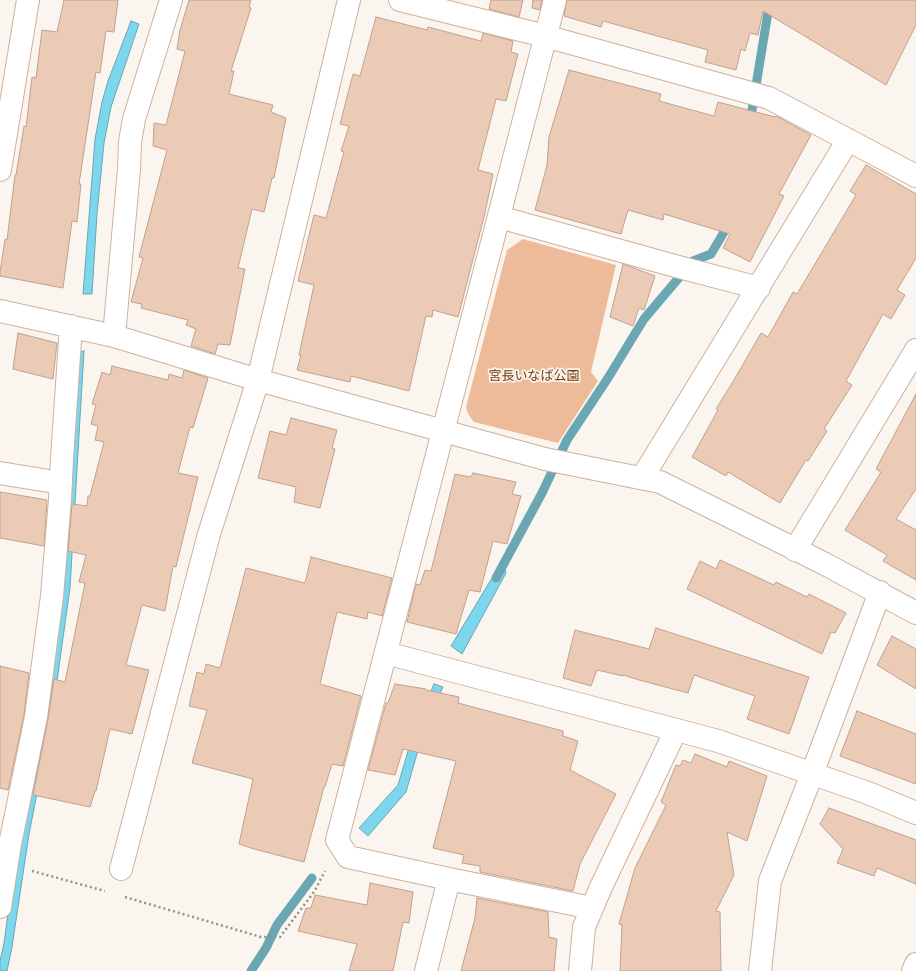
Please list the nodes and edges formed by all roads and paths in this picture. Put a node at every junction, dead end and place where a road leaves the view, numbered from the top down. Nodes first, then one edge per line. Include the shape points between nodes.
1 (28, 0) edge
2 (171, 0) edge
3 (349, 0) edge
4 (400, 0) edge
5 (555, 0) edge
6 (545, 36) junction
7 (848, 140) junction
8 (0, 170) edge
9 (916, 176) edge
10 (499, 217) junction
11 (758, 288) junction
12 (0, 311) edge
13 (71, 326) junction
14 (114, 336) junction
15 (916, 350) edge
16 (258, 380) junction
17 (443, 431) junction
18 (0, 473) edge
19 (642, 478) junction
20 (61, 482) junction
21 (795, 550) junction
22 (880, 592) junction
23 (916, 613) edge
24 (386, 653) junction
25 (676, 730) junction
26 (812, 774) junction
27 (916, 813) edge
28 (340, 844) junction
29 (7, 864) junction
30 (121, 869) dead end
31 (449, 879) junction
32 (112, 893) dead end
33 (119, 895) dead end
34 (0, 906) edge
35 (592, 908) junction
36 (916, 964) edge
37 (426, 971) edge
38 (580, 971) edge
39 (760, 971) edge
40 (912, 971) edge

1 - 8 street
2 - 14 street via 134,119 130,142
3 - 16 street
4 - 6 street
5 - 6 street
6 - 7 street via 769,98
6 - 10 street
7 - 9 street
7 - 11 street
10 - 11 street
10 - 17 street
11 - 19 street
12 - 13 street
13 - 14 street
13 - 20 street
14 - 16 street
15 - 21 street
16 - 17 street
16 - 30 street via 209,534
17 - 19 street via 545,459
17 - 24 street
18 - 20 street
19 - 21 street via 660,482
20 - 29 street via 52,596 36,717
21 - 22 street
22 - 23 street
22 - 26 street
24 - 25 street
24 - 28 street via 337,840
25 - 26 street via 718,741
25 - 35 street
26 - 27 street
26 - 39 street via 770,881
28 - 31 street via 348,857
28 - 33 path via 314,892 280,937 261,937
29 - 32 path
29 - 34 street
31 - 35 street
31 - 37 street
35 - 38 street via 584,927
36 - 40 street

